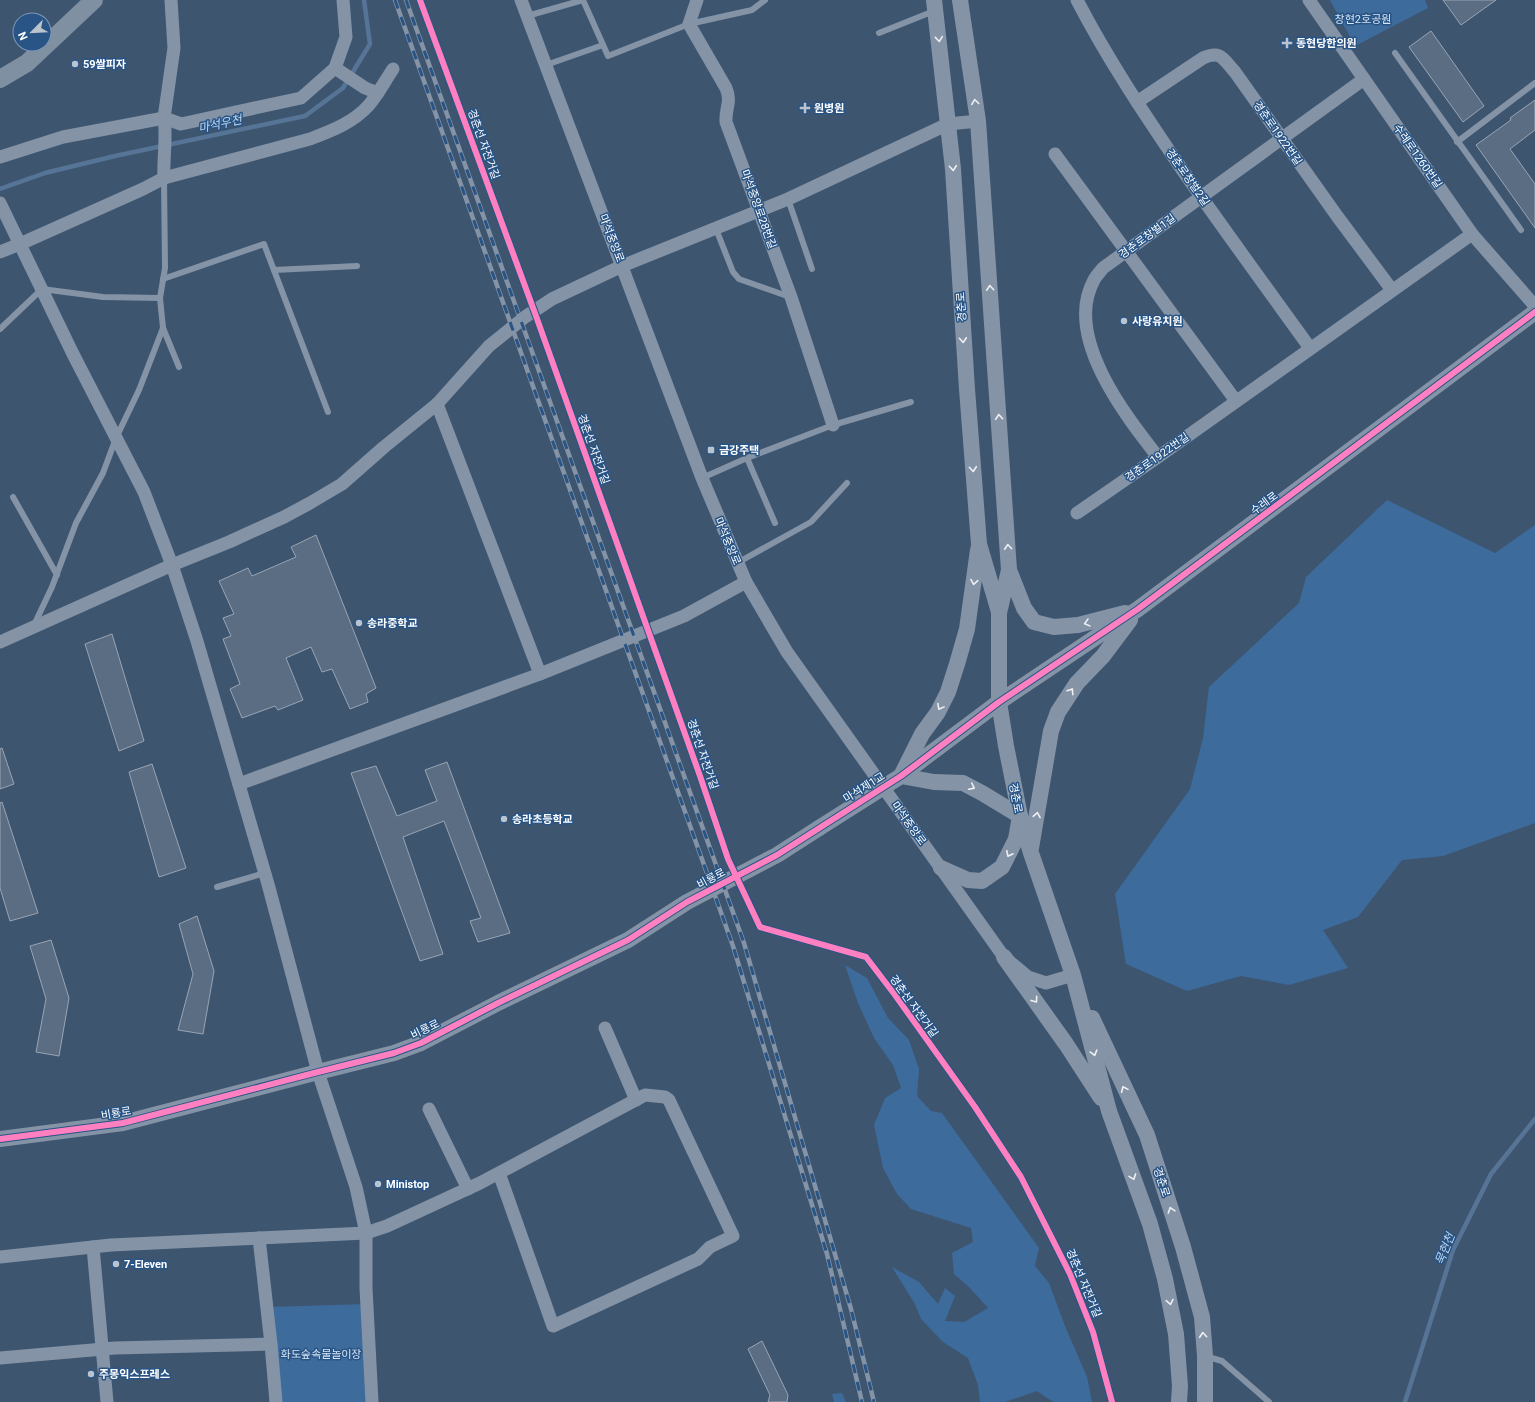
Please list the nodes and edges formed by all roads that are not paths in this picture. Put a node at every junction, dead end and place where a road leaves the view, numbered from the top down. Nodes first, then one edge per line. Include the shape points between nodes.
1 (94, 0) edge
2 (171, 0) edge
3 (343, 0) edge
4 (521, 0) edge
5 (697, 0) edge
6 (765, 0) edge
7 (960, 0) edge
8 (1077, 0) edge
9 (1310, 0) edge
10 (935, 5) edge
11 (527, 16) junction
12 (689, 24) junction
13 (879, 33) dead end
14 (603, 45) junction
15 (1394, 53) dead end
16 (546, 65) junction
17 (393, 69) dead end
18 (338, 70) junction
19 (0, 79) edge
20 (1364, 79) junction
21 (1535, 84) edge
22 (378, 93) junction
23 (1137, 102) junction
24 (978, 121) junction
25 (165, 123) junction
26 (948, 124) junction
27 (1281, 138) junction
28 (1457, 142) junction
29 (1055, 154) dead end
30 (0, 157) edge
31 (164, 178) junction
32 (1201, 196) junction
33 (788, 199) junction
34 (1, 206) edge
35 (760, 211) junction
36 (716, 229) junction
37 (1521, 230) dead end
38 (1472, 234) junction
39 (20, 244) junction
40 (1126, 250) junction
41 (0, 252) edge
42 (356, 266) dead end
43 (622, 266) junction
44 (812, 269) dead end
45 (274, 270) junction
46 (163, 279) junction
47 (42, 289) junction
48 (1392, 290) junction
49 (792, 297) junction
50 (160, 298) junction
51 (1535, 306) edge
52 (1535, 312) edge
53 (163, 328) junction
54 (0, 329) edge
55 (1310, 348) junction
56 (179, 367) dead end
57 (1236, 401) junction
58 (911, 402) dead end
59 (437, 404) junction
60 (328, 412) dead end
61 (833, 425) junction
62 (116, 438) junction
63 (1158, 457) junction
64 (747, 458) junction
65 (702, 478) junction
66 (847, 483) dead end
67 (13, 497) dead end
68 (1077, 513) dead end
69 (775, 524) dead end
70 (979, 544) junction
71 (737, 563) junction
72 (172, 565) junction
73 (1010, 570) junction
74 (57, 575) junction
75 (746, 582) junction
76 (1138, 609) junction
77 (999, 613) junction
78 (32, 628) junction
79 (0, 642) edge
80 (540, 674) junction
81 (999, 702) junction
82 (901, 776) junction
83 (239, 784) junction
84 (1020, 816) junction
85 (819, 828) joint
86 (1030, 853) junction
87 (941, 868) junction
88 (265, 874) junction
89 (217, 887) dead end
90 (1004, 957) junction
91 (1073, 975) junction
92 (605, 1028) dead end
93 (318, 1072) junction
94 (636, 1100) junction
95 (428, 1109) dead end
96 (1109, 1111) junction
97 (0, 1139) edge
98 (498, 1173) junction
99 (468, 1189) junction
100 (366, 1233) junction
101 (258, 1238) junction
102 (93, 1247) junction
103 (0, 1257) edge
104 (271, 1344) junction
105 (102, 1349) junction
106 (1205, 1356) junction
107 (0, 1358) edge
108 (108, 1402) edge
109 (276, 1402) edge
110 (372, 1402) edge
111 (1179, 1402) edge
112 (1205, 1402) edge
113 (1269, 1402) edge

1 - 19 main road via 27,63
2 - 25 street via 174,48
3 - 18 street via 346,37
4 - 11 street, 마석중앙로
5 - 12 street
6 - 12 lane via 752,10
24 -> 7 street, 경춘로
8 - 23 street, 경춘로창벌2길
9 - 20 street, 수레로1260번길
10 - 13 lane
10 -> 26 street, 경춘로
11 - 14 lane via 583,0
11 - 16 street, 마석중앙로
12 - 14 lane via 608,56
12 - 35 street, 마석중앙로28번길 via 730,96 725,114 726,122
14 - 16 lane
15 - 28 lane
16 - 43 street, 마석중앙로
17 - 22 street
18 - 22 street via 364,88
18 - 25 street via 301,98 181,124
20 - 27 street, 경춘로창벌1길
20 - 38 street, 수레로1260번길
21 - 28 lane
22 - 31 street via 351,121 333,130 310,139
23 - 27 street, 경춘로1922번길 via 1203,58 1212,54 1221,56
23 - 32 street, 경춘로창벌2길
24 - 26 street
73 -> 24 street, 경춘로
25 - 30 street via 63,137
25 - 31 street
26 - 33 street
26 -> 70 street, 경춘로
27 - 32 street, 경춘로창벌1길
27 - 48 street, 경춘로1922번길
28 - 37 lane
29 - 40 street
31 - 39 street
31 - 46 lane
32 - 40 street, 경춘로창벌1길
32 - 55 street, 경춘로창벌2길
33 - 35 street
33 - 44 lane
34 - 39 street
35 - 36 street
35 - 49 street, 마석중앙로28번길
36 - 43 street
36 - 49 lane via 733,272 739,279
38 - 48 street, 경춘로1922번길
38 - 51 street, 수레로1260번길
39 - 41 street
39 - 47 street
40 - 57 street
40 - 63 street, 경춘로창벌1길 via 1103,268 1093,280 1087,301 1088,340 1106,382 1128,419
42 - 45 lane
43 - 59 street via 552,299 525,317 489,346
43 - 65 street, 마석중앙로
45 - 46 lane via 264,244
45 - 60 lane
46 - 50 lane
47 - 50 lane via 103,297
47 - 54 lane
47 - 62 street
48 - 55 street, 경춘로1922번길
49 - 61 street, 마석중앙로28번길
50 - 53 lane
52 - 76 street, 수레로
53 - 56 lane
53 - 62 lane via 140,390
55 - 57 street, 경춘로1922번길
57 - 63 street, 경춘로1922번길
58 - 61 lane
59 - 72 street via 342,484 310,503 229,542
59 - 80 street
61 - 64 lane
62 - 72 street via 144,492
62 - 74 lane via 103,473 76,523
63 - 68 street, 경춘로1922번길
64 - 65 lane
64 - 69 lane
65 - 71 street, 마석중앙로
66 - 71 lane via 811,522
67 - 74 lane
70 - 77 street, 경춘로
70 -> 82 street via 967,628 948,692 938,712 922,734
71 - 75 street, 마석중앙로
72 - 78 street
72 - 83 street
76 -> 73 street via 1078,625 1054,628 1034,622 1024,608
73 - 77 street, 경춘로
74 - 78 lane
75 - 80 street via 684,616
75 - 87 street, 마석중앙로 via 786,652
76 - 81 street, 수레로
86 -> 76 street via 1051,731 1058,712 1077,683 1103,656
77 - 81 street, 경춘로
78 - 79 street
80 - 83 street
81 - 82 street, 마석제1교, bridge
81 - 84 street, 경춘로
82 -> 84 street via 934,782 963,783
82 - 85 street, 마석제1교, bridge
83 - 88 street
84 - 86 street, 경춘로
84 -> 87 street via 1016,839 1002,867 982,881 968,880
85 - 93 street, 비룡로 via 777,855 687,902 628,940 421,1043 394,1053
86 - 91 street, 경춘로
87 - 90 street, 마석중앙로
88 - 89 lane
88 - 93 street
90 - 91 street, 마석중앙로 via 1028,977 1046,983
90 -> 96 street via 1066,1044
91 -> 96 street, 경춘로
106 -> 91 street, 경춘로 via 1202,1317 1183,1247 1147,1136
92 - 94 street
93 - 97 street, 비룡로 via 123,1123
93 - 100 street via 356,1187
94 - 98 street
94 - 98 street via 652,1095 669,1100 733,1236 710,1247 698,1259 553,1326
95 - 99 street
96 -> 111 street, 경춘로 via 1150,1224 1165,1280 1176,1334
98 - 99 street
99 - 100 street
100 - 101 street
100 - 110 street
101 - 102 street
101 - 104 street
102 - 103 street
102 - 105 street
104 - 105 street
104 - 109 street
105 - 107 street
105 - 108 street
106 - 112 street, 경춘로
106 - 113 lane via 1222,1361

